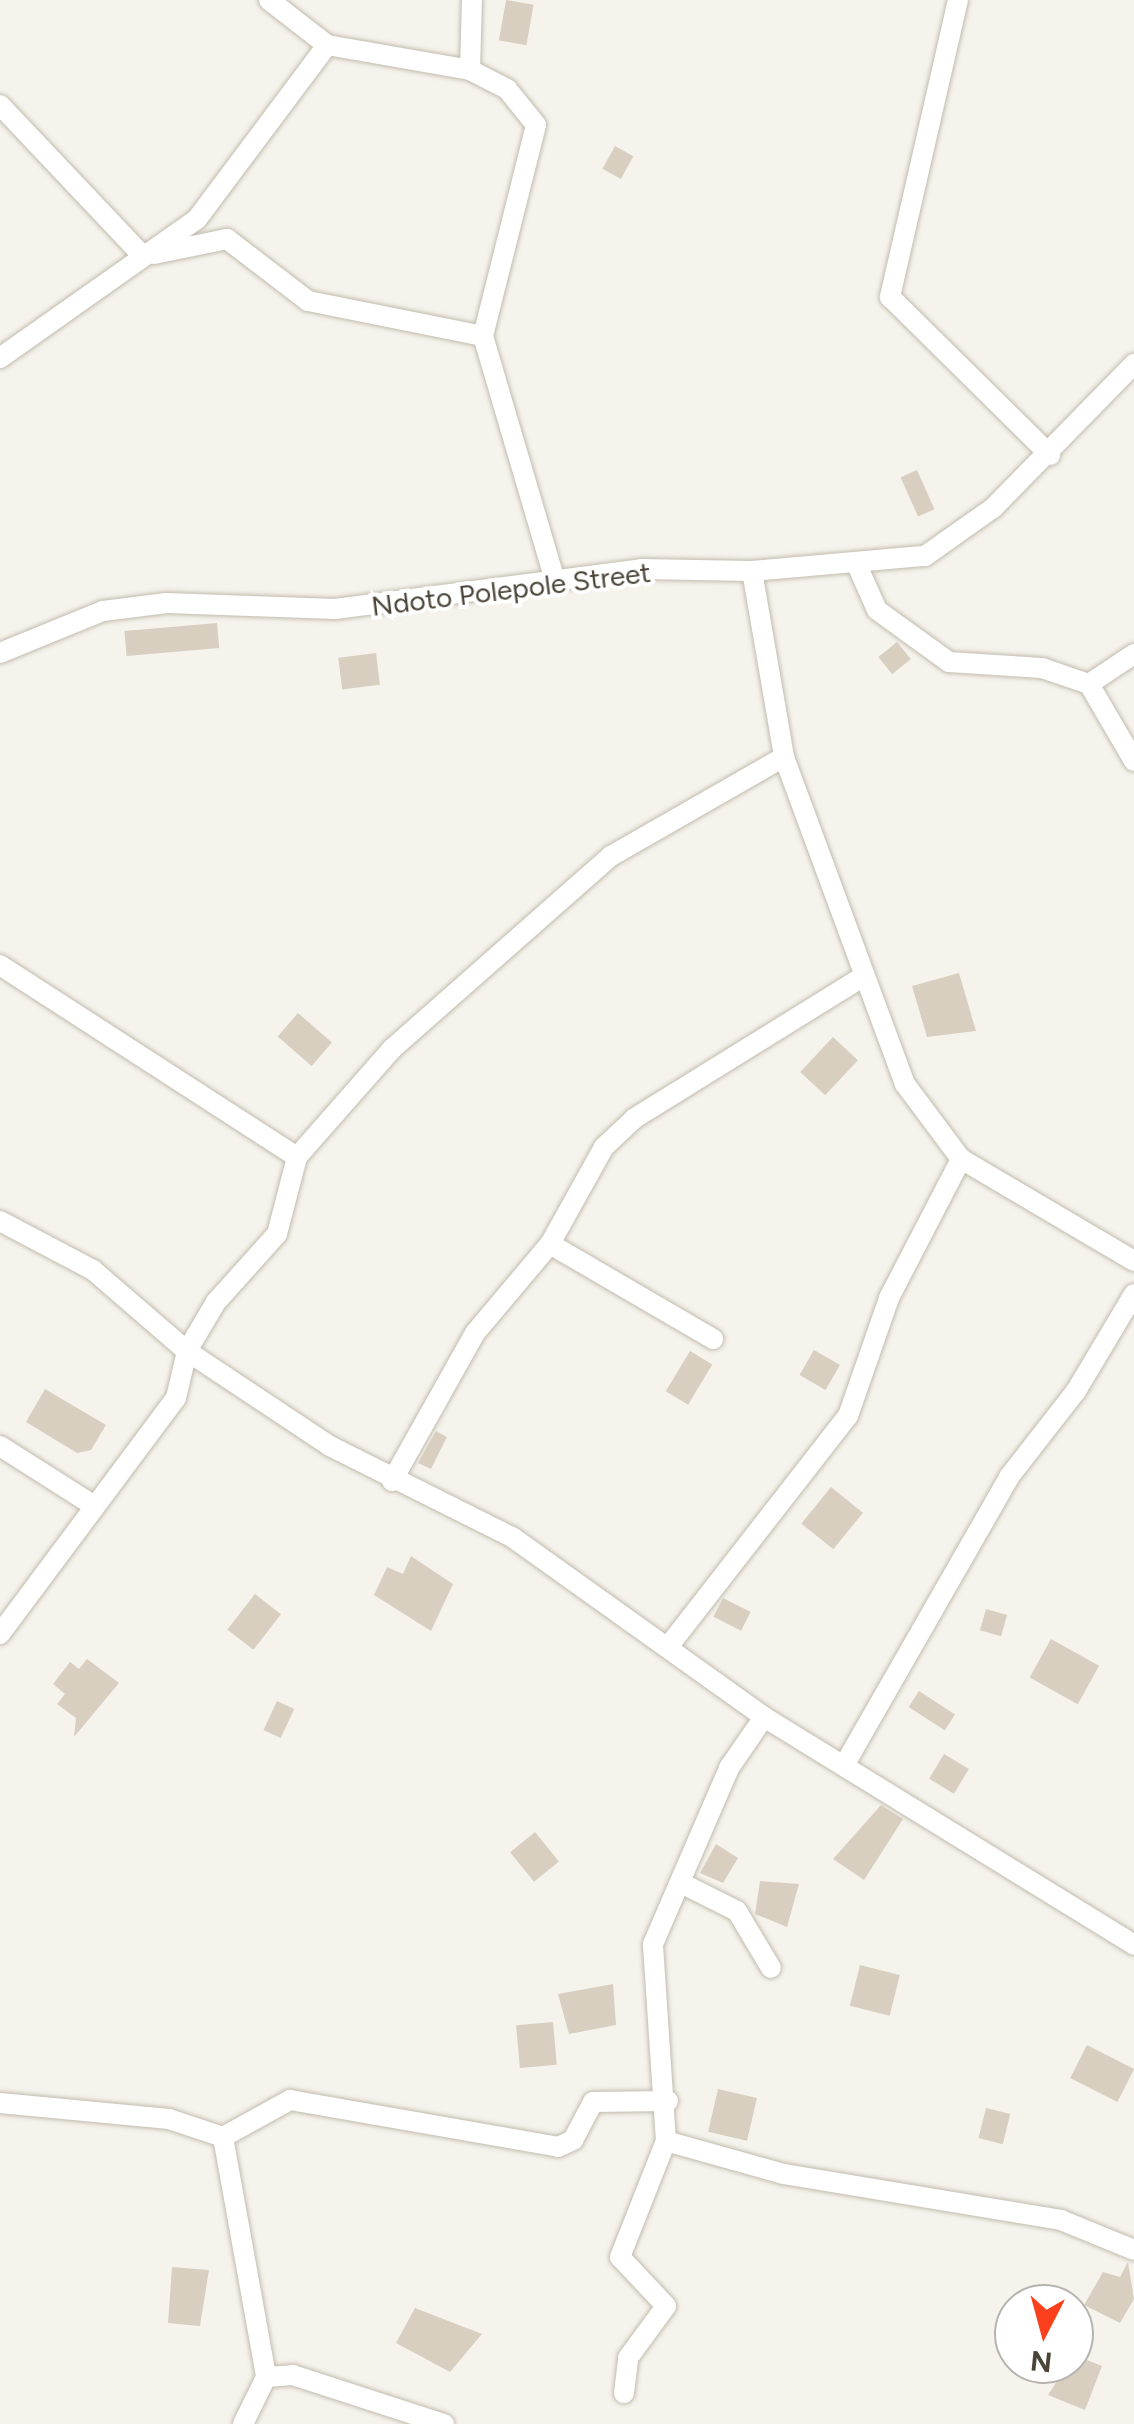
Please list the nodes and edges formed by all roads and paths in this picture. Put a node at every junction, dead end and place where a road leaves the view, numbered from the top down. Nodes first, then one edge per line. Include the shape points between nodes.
1 (270, 0) edge
2 (472, 0) edge
3 (958, 0) edge
4 (326, 46) junction
5 (470, 70) junction
6 (0, 105) edge
7 (133, 260) junction
8 (483, 336) junction
9 (0, 358) edge
10 (1134, 364) edge
11 (1050, 455) junction
12 (856, 565) junction
13 (752, 571) junction
14 (554, 577) junction
15 (2, 649) edge
16 (1134, 654) edge
17 (1089, 684) junction
18 (784, 757) junction
19 (1134, 761) edge
20 (0, 964) edge
21 (862, 977) junction
22 (297, 1156) junction
23 (960, 1159) junction
24 (0, 1221) edge
25 (550, 1244) junction
26 (1134, 1262) edge
27 (1134, 1294) edge
28 (1128, 1317) edge
29 (713, 1338) dead end
30 (187, 1351) junction
31 (0, 1446) edge
32 (392, 1481) junction
33 (93, 1504) junction
34 (0, 1634) edge
35 (671, 1642) junction
36 (764, 1717) junction
37 (846, 1762) junction
38 (685, 1885) junction
39 (1134, 1945) edge
40 (771, 1968) dead end
41 (668, 2101) junction
42 (0, 2103) edge
43 (223, 2137) junction
44 (666, 2141) junction
45 (1133, 2248) edge
46 (266, 2377) junction
47 (624, 2394) dead end
48 (243, 2424) edge
49 (444, 2424) edge

1 - 4 street
2 - 5 street
3 - 11 street via 890,298
4 - 5 street
4 - 7 street via 197,220
5 - 8 street via 507,89 536,126
6 - 7 street
7 - 8 street via 227,238 308,301
7 - 9 street
8 - 14 street
10 - 11 street, Ndoto Polepole Street
11 - 12 street, Ndoto Polepole Street via 925,556
12 - 13 street, Ndoto Polepole Street
12 - 17 street via 877,610 949,662 1042,668
13 - 14 street, Ndoto Polepole Street
13 - 18 street
14 - 15 street, Ndoto Polepole Street via 400,605 166,603 103,611
16 - 17 street
17 - 19 street
18 - 21 street
18 - 22 street via 648,831 560,894 454,988
20 - 22 street
21 - 23 street via 905,1084
21 - 25 street via 634,1118 585,1174
22 - 30 street via 277,1234
23 - 26 street
23 - 35 street via 889,1298 848,1416
24 - 30 street via 94,1270
25 - 29 street
25 - 32 street via 484,1320
27 - 28 street
28 - 37 street via 1009,1477
30 - 32 street
30 - 33 street via 176,1398
31 - 33 street
32 - 35 street via 512,1538
33 - 34 street
35 - 36 street
36 - 37 street
36 - 38 street via 728,1768
37 - 39 street
38 - 40 street via 737,1910
38 - 41 street via 653,1944
41 - 43 street via 594,2102 573,2140 558,2146 290,2100
41 - 44 street
42 - 43 street via 168,2119
43 - 46 street
44 - 45 street via 799,2177 1061,2220
44 - 47 street via 620,2258 622,2269 661,2298 665,2318 628,2358
46 - 48 street
46 - 49 street via 293,2374

